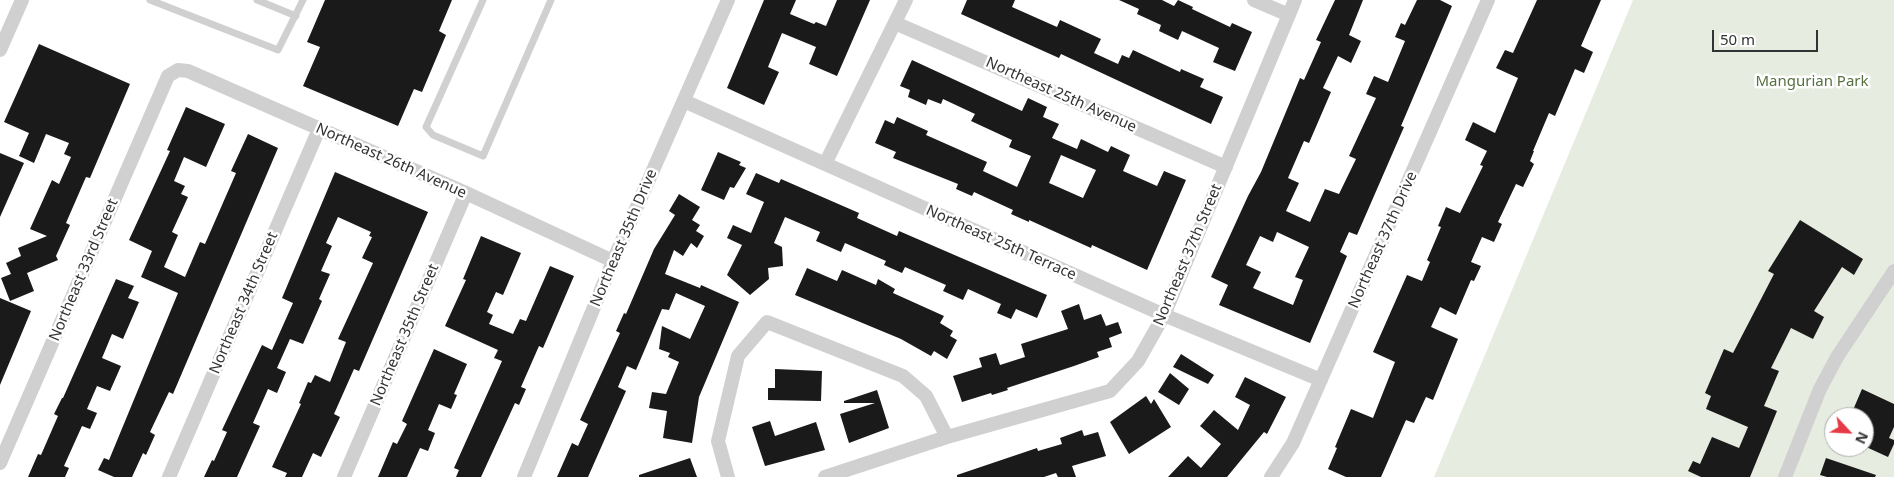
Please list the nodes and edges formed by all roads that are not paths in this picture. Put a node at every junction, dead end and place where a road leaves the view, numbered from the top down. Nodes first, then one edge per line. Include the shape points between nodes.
1 (22, 0) edge
2 (150, 0) edge
3 (257, 0) edge
4 (303, 0) edge
5 (483, 0) edge
6 (552, 0) edge
7 (728, 0) edge
8 (906, 0) edge
9 (1254, 0) edge
10 (1295, 0) edge
11 (1488, 0) edge
12 (1289, 15) junction
13 (296, 16) junction
14 (895, 23) junction
15 (0, 50) edge
16 (168, 76) joint
17 (684, 101) junction
18 (319, 129) junction
19 (824, 164) junction
20 (1226, 167) junction
21 (466, 193) junction
22 (613, 261) junction
23 (1894, 271) edge
24 (1164, 315) junction
25 (1321, 380) junction
26 (947, 437) junction
27 (0, 463) edge
28 (169, 477) edge
29 (344, 477) edge
30 (524, 477) edge
31 (728, 477) edge
32 (825, 477) edge
33 (1271, 477) edge
34 (1785, 477) edge

1 - 15 street
2 - 13 lane via 278,50
3 - 13 lane
4 - 13 lane
5 - 6 lane via 426,127 433,135 483,156
7 - 17 street, Northeast 35th Drive
8 - 14 street
9 - 12 street
10 - 12 street, Northeast 37th Street
11 - 25 street, Northeast 37th Drive
12 - 20 street, Northeast 37th Street
14 - 19 street
14 - 20 street, Northeast 25th Avenue
16 - 18 street, Northeast 26th Avenue via 178,70 188,71
16 - 27 street, Northeast 33rd Street
17 - 19 street, Northeast 25th Terrace
17 - 22 street, Northeast 35th Drive
18 - 21 street, Northeast 26th Avenue
18 - 28 street, Northeast 34th Street
19 - 24 street, Northeast 25th Terrace
20 - 24 street, Northeast 37th Street
21 - 22 street, Northeast 26th Avenue
21 - 29 street, Northeast 35th Street
22 - 30 street, Northeast 35th Drive
23 - 34 street via 1837,357
24 - 25 street, Northeast 25th Terrace
24 - 26 street, Northeast 37th Street via 1138,361 1110,391
25 - 33 street, Northeast 37th Drive via 1293,443
26 - 31 street via 926,396 903,376 767,322 738,356 718,441
26 - 32 street, Northeast 37th Street

